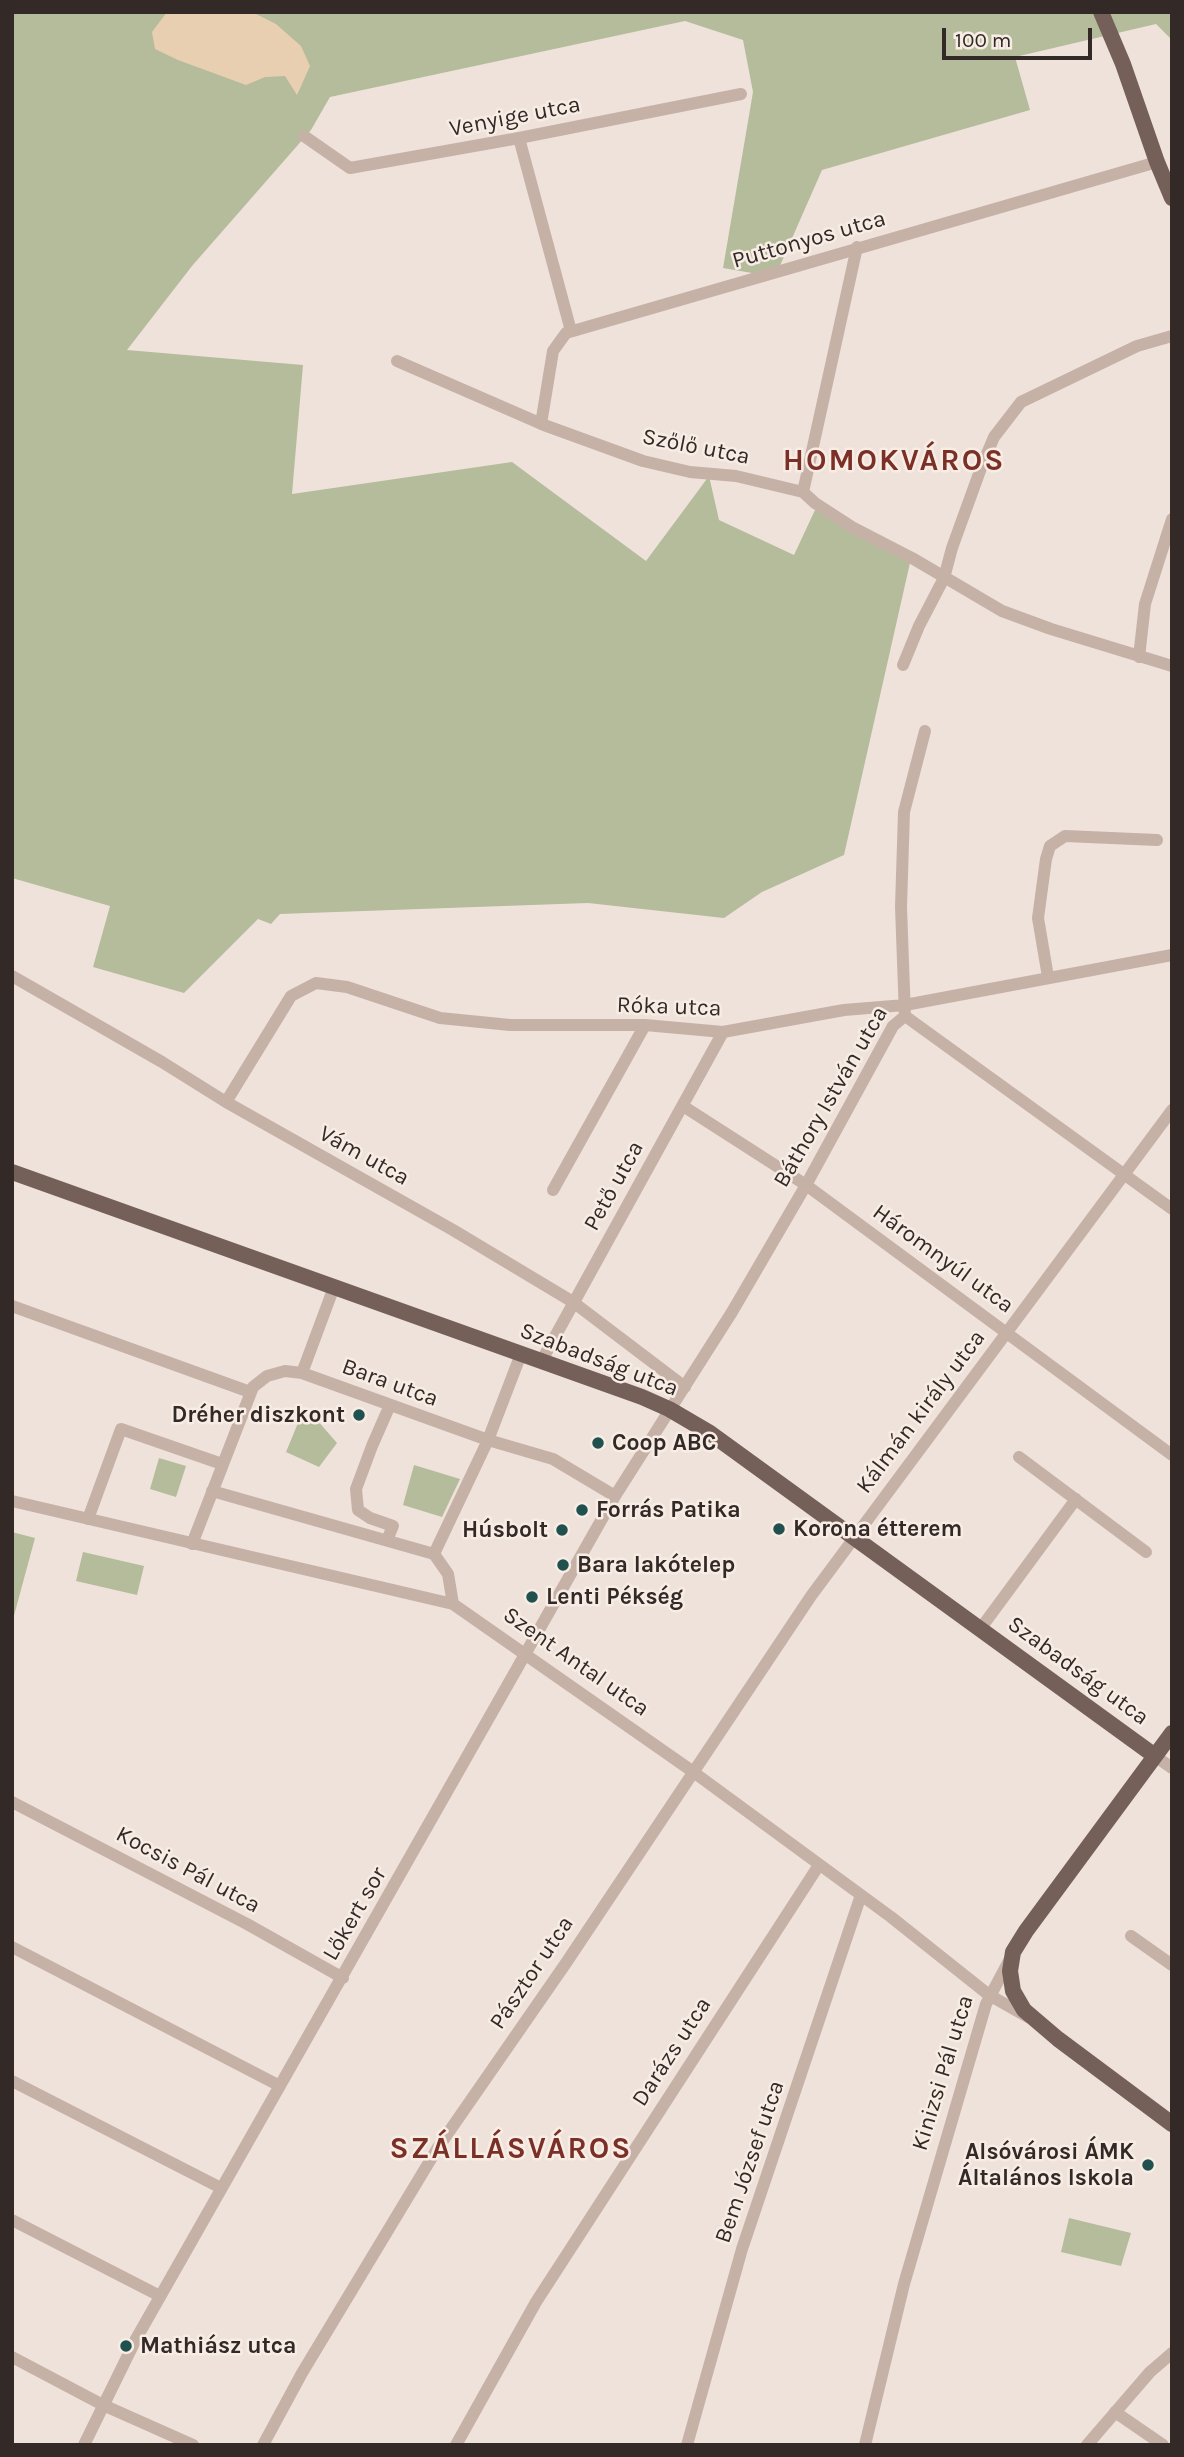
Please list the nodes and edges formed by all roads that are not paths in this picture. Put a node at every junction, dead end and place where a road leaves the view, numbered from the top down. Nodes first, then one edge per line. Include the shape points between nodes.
1 (1101, 12) edge
2 (741, 94) dead end
3 (304, 136) dead end
4 (519, 138) junction
5 (1157, 162) junction
6 (1172, 198) edge
7 (857, 247) junction
8 (1172, 330) edge
9 (571, 331) junction
10 (1166, 337) edge
11 (397, 361) dead end
12 (541, 424) junction
13 (803, 492) junction
14 (1172, 519) edge
15 (944, 578) junction
16 (1139, 657) junction
17 (903, 665) dead end
18 (1172, 666) edge
19 (925, 731) dead end
20 (1157, 840) dead end
21 (1172, 955) edge
22 (12, 976) edge
23 (1048, 977) junction
24 (905, 1010) junction
25 (645, 1026) junction
26 (723, 1032) junction
27 (226, 1102) junction
28 (683, 1106) junction
29 (1172, 1110) edge
30 (12, 1172) edge
31 (1125, 1174) junction
32 (806, 1185) junction
33 (553, 1189) dead end
34 (1172, 1209) edge
35 (334, 1287) junction
36 (573, 1302) junction
37 (12, 1306) edge
38 (1006, 1332) junction
39 (520, 1354) junction
40 (541, 1362) junction
41 (302, 1373) junction
42 (685, 1387) junction
43 (250, 1392) junction
44 (390, 1405) junction
45 (669, 1409) junction
46 (488, 1440) junction
47 (1172, 1455) edge
48 (1019, 1457) dead end
49 (222, 1464) junction
50 (212, 1491) junction
51 (615, 1496) junction
52 (1076, 1499) junction
53 (12, 1501) edge
54 (88, 1519) junction
55 (854, 1537) junction
56 (387, 1540) junction
57 (192, 1544) junction
58 (1146, 1552) dead end
59 (434, 1554) junction
60 (453, 1604) junction
61 (981, 1628) junction
62 (526, 1655) junction
63 (1172, 1733) edge
64 (1155, 1756) junction
65 (1172, 1768) edge
66 (692, 1772) junction
67 (12, 1802) edge
68 (819, 1865) junction
69 (861, 1895) junction
70 (1131, 1936) dead end
71 (12, 1947) edge
72 (1013, 1952) junction
73 (1172, 1965) edge
74 (343, 1978) junction
75 (989, 1994) junction
76 (1040, 2024) junction
77 (12, 2081) edge
78 (280, 2086) junction
79 (1172, 2124) edge
80 (221, 2188) junction
81 (12, 2220) edge
82 (160, 2296) junction
83 (1172, 2353) edge
84 (12, 2357) edge
85 (103, 2404) junction
86 (1115, 2412) junction
87 (84, 2445) edge
88 (193, 2445) edge
89 (263, 2445) edge
90 (456, 2445) edge
91 (687, 2445) edge
92 (865, 2445) edge
93 (1087, 2445) edge
94 (1163, 2445) edge

1 - 5 main road
2 - 4 street, Venyige utca
3 - 4 street, Venyige utca via 350,168
4 - 9 street
5 - 6 main road
5 - 7 street, Puttonyos utca
7 - 9 street, Puttonyos utca
7 - 13 street
8 - 10 street
9 - 12 street via 553,351
10 - 15 street via 1082,370 1021,402 994,437
11 - 12 street, Szőlő utca
12 - 13 street, Szőlő utca via 643,461
13 - 15 street, Szőlő utca via 852,527
14 - 16 street via 1145,604
15 - 16 street, Szőlő utca via 1002,611
15 - 17 street
16 - 18 street, Szőlő utca
19 - 24 street, Báthory István utca via 904,812
20 - 23 street via 1065,836 1050,846 1038,918
21 - 23 street, Róka utca
22 - 27 street, Vám utca
23 - 24 street, Róka utca
24 - 26 street, Róka utca via 844,1010
24 - 31 street
24 - 32 street, Báthory István utca
25 - 26 street, Róka utca
25 - 27 street, Róka utca via 510,1025 440,1018 348,987 316,983 291,996
25 - 33 street
26 - 28 street, Pető utca
27 - 36 street, Vám utca
28 - 32 street, Háromnyúl utca
28 - 36 street, Pető utca
29 - 31 street, Kálmán király utca
30 - 35 main road, Szabadság utca
31 - 34 street
31 - 38 street, Kálmán király utca
32 - 38 street, Háromnyúl utca
32 - 42 street, Báthory István utca
35 - 39 main road, Szabadság utca
35 - 41 street
36 - 40 street, Pető utca
36 - 42 street, Vám utca
37 - 43 street
38 - 47 street, Háromnyúl utca
38 - 55 street, Kálmán király utca
39 - 40 main road, Szabadság utca
39 - 46 street
40 - 45 main road, Szabadság utca
41 - 43 street, Bara utca via 267,1376
41 - 44 street, Bara utca
42 - 45 street, Báthory István utca
43 - 49 street
44 - 46 street, Bara utca
44 - 56 street via 356,1489 358,1510 393,1526
45 - 51 street, Lőkert sor
45 - 55 main road, Szabadság utca via 710,1433
46 - 51 street, Bara utca via 553,1459
46 - 59 street
48 - 52 street
49 - 50 street
49 - 54 street via 121,1429
50 - 56 street
50 - 57 street
51 - 62 street, Lőkert sor
52 - 58 street
52 - 61 street
53 - 54 street, Szent Antal utca
54 - 57 street, Szent Antal utca
55 - 61 main road, Szabadság utca
55 - 66 street, Pásztor utca
56 - 59 street
57 - 60 street, Szent Antal utca
59 - 60 street via 448,1574
60 - 62 street, Szent Antal utca
61 - 64 main road, Szabadság utca
62 - 66 street, Szent Antal utca
62 - 74 street, Lőkert sor
63 - 64 main road, Kinizsi Pál utca
64 - 65 street, Szabadság utca
64 - 72 main road, Kinizsi Pál utca
66 - 68 street, Szent Antal utca
66 - 89 street, Pásztor utca via 437,2149
67 - 74 street, Kocsis Pál utca
68 - 69 street, Szent Antal utca
68 - 90 street, Darázs utca via 536,2302
69 - 75 street, Szent Antal utca
69 - 91 street, Bem József utca via 742,2249
70 - 73 street
71 - 78 street
72 - 75 street, Kinizsi Pál utca
72 - 76 main road, Szent Antal utca via 1013,1991 1024,2010
74 - 78 street, Lőkert sor
75 - 76 street, Szent Antal utca
75 - 92 street, Kinizsi Pál utca via 904,2284
76 - 79 main road, Szent Antal utca
77 - 80 street
78 - 80 street, Lőkert sor
80 - 82 street, Lőkert sor
81 - 82 street
82 - 85 street, Lőkert sor
83 - 86 street
84 - 85 street
85 - 87 street, Lőkert sor
85 - 88 street
86 - 93 street
86 - 94 street

